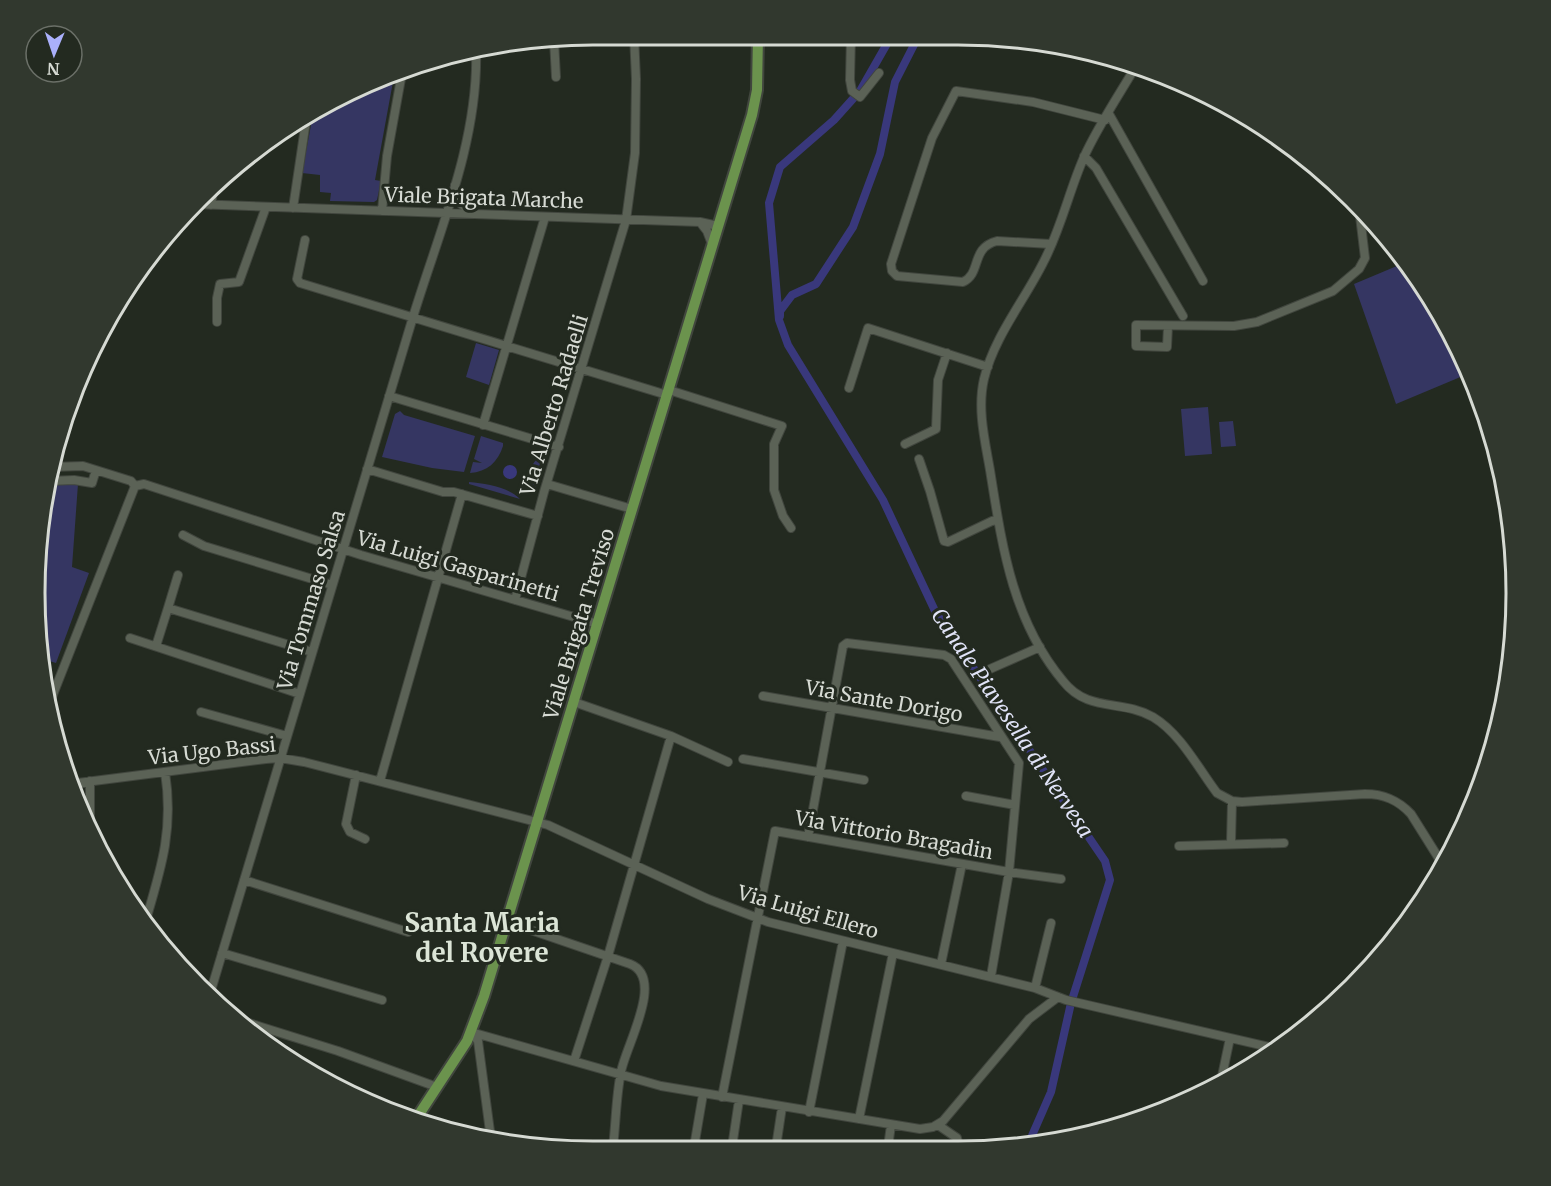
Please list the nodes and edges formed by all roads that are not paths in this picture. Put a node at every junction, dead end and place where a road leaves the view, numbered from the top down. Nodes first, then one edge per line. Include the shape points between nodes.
1 (634, 45) edge
2 (758, 45) edge
3 (851, 45) edge
4 (554, 46) edge
5 (476, 58) edge
6 (879, 73) dead end
7 (1132, 73) edge
8 (556, 77) dead end
9 (401, 80) edge
10 (1107, 117) junction
11 (305, 127) edge
12 (1084, 156) junction
13 (455, 183) junction
14 (212, 201) edge
15 (211, 204) joint
16 (266, 207) junction
17 (293, 207) junction
18 (382, 211) junction
19 (447, 213) junction
20 (474, 214) junction
21 (545, 217) junction
22 (626, 219) junction
23 (700, 222) junction
24 (1361, 222) edge
25 (718, 226) junction
26 (305, 240) dead end
27 (712, 244) junction
28 (1051, 244) junction
29 (1203, 281) dead end
30 (1183, 316) dead end
31 (413, 317) junction
32 (218, 322) dead end
33 (1168, 326) junction
34 (506, 346) junction
35 (946, 353) junction
36 (988, 367) junction
37 (582, 370) junction
38 (849, 388) dead end
39 (668, 392) junction
40 (389, 396) junction
41 (483, 425) junction
42 (905, 444) dead end
43 (559, 447) junction
44 (919, 459) dead end
45 (60, 467) edge
46 (367, 469) junction
47 (96, 470) junction
48 (57, 481) edge
49 (547, 484) junction
50 (135, 486) junction
51 (462, 494) junction
52 (632, 509) junction
53 (538, 516) junction
54 (998, 520) junction
55 (791, 528) dead end
56 (183, 535) dead end
57 (343, 549) junction
58 (178, 574) dead end
59 (437, 577) junction
60 (332, 585) junction
61 (515, 600) junction
62 (168, 608) junction
63 (598, 624) junction
64 (130, 638) dead end
65 (156, 646) junction
66 (1040, 646) junction
67 (312, 652) junction
68 (990, 669) dead end
69 (54, 691) edge
70 (300, 694) junction
71 (763, 696) dead end
72 (574, 702) junction
73 (833, 709) junction
74 (201, 712) dead end
75 (287, 736) junction
76 (671, 736) junction
77 (1000, 737) junction
78 (280, 758) junction
79 (743, 759) dead end
80 (728, 762) dead end
81 (165, 772) junction
82 (821, 772) junction
83 (356, 775) junction
84 (864, 780) dead end
85 (380, 781) junction
86 (90, 782) junction
87 (79, 783) edge
88 (966, 796) dead end
89 (1232, 801) junction
90 (1015, 805) junction
91 (90, 809) edge
92 (538, 821) junction
93 (808, 837) junction
94 (365, 840) dead end
95 (1231, 843) junction
96 (1284, 843) dead end
97 (1179, 846) dead end
98 (1438, 857) edge
99 (962, 864) junction
100 (634, 865) junction
101 (1009, 872) junction
102 (1061, 879) dead end
103 (244, 880) junction
104 (148, 913) edge
105 (757, 918) junction
106 (507, 922) junction
107 (1051, 923) dead end
108 (408, 932) dead end
109 (843, 941) junction
110 (222, 952) junction
111 (893, 953) junction
112 (608, 956) junction
113 (941, 964) junction
114 (991, 976) junction
115 (212, 986) edge
116 (1035, 988) junction
117 (1062, 999) junction
118 (382, 1000) dead end
119 (256, 1025) edge
120 (471, 1032) junction
121 (1230, 1038) junction
122 (1266, 1046) edge
123 (574, 1061) junction
124 (1223, 1073) edge
125 (620, 1074) junction
126 (438, 1087) junction
127 (703, 1094) junction
128 (722, 1097) junction
129 (739, 1100) junction
130 (782, 1107) junction
131 (809, 1112) junction
132 (420, 1113) edge
133 (859, 1119) junction
134 (891, 1125) junction
135 (938, 1125) junction
136 (490, 1131) edge
137 (614, 1141) edge
138 (695, 1141) edge
139 (733, 1141) edge
140 (777, 1141) edge
141 (889, 1141) edge
142 (958, 1141) edge

1 - 22 street, Via Alberto Radaelli via 635,153
2 - 25 main road, Viale Brigata Treviso via 755,103
3 - 6 street via 850,80 855,94
4 - 8 street
5 - 13 street, Via Tommaso Salsa via 474,99
7 - 10 street
9 - 18 street
10 - 12 street
10 - 28 street via 956,91 932,138 891,264 892,272 897,276 963,282 969,279 983,247 989,243
10 - 29 street
11 - 17 street
12 - 28 street
12 - 30 street via 1096,168
13 - 19 street, Via Tommaso Salsa
13 - 20 street via 460,203
14 - 15 street
15 - 16 street, Viale Brigata Marche
16 - 17 street, Viale Brigata Marche
16 - 32 street via 239,282 220,285
17 - 18 street, Viale Brigata Marche
18 - 19 street, Viale Brigata Marche
19 - 20 street, Viale Brigata Marche
19 - 31 street, Via Tommaso Salsa
20 - 21 street, Viale Brigata Marche
21 - 22 street, Viale Brigata Marche
21 - 34 street
22 - 23 street, Viale Brigata Marche
22 - 37 street, Via Alberto Radaelli
23 - 25 street, Viale Brigata Marche
23 - 27 street
24 - 33 street via 1365,258 1359,269 1333,291 1245,326
25 - 27 main road, Viale Brigata Treviso
26 - 31 street via 298,281
27 - 39 main road, Viale Brigata Treviso
28 - 36 street via 1001,335
31 - 34 street
31 - 40 street, Via Tommaso Salsa
33 - 33 street via 1167,347 1136,346 1136,325
34 - 37 street
34 - 41 street
35 - 36 street
35 - 38 street via 868,328
35 - 42 street via 938,380 936,429
36 - 54 street via 982,387 982,418
37 - 39 street
37 - 43 street, Via Alberto Radaelli
39 - 52 main road, Viale Brigata Treviso
39 - 55 street via 782,426 774,444 774,490
40 - 41 street
40 - 46 street, Via Tommaso Salsa
41 - 43 street
43 - 49 street, Via Alberto Radaelli
44 - 54 street via 944,541
45 - 47 street, Via Luigi Gasparinetti
46 - 51 street
46 - 57 street, Via Tommaso Salsa
47 - 48 street via 92,483
47 - 50 street, Via Luigi Gasparinetti via 131,481
49 - 52 street
49 - 53 street, Via Alberto Radaelli
50 - 57 street, Via Luigi Gasparinetti via 144,484
50 - 69 street
51 - 53 street
51 - 59 street
52 - 63 main road, Viale Brigata Treviso
53 - 61 street, Via Alberto Radaelli
54 - 66 street via 1012,587
56 - 60 street via 204,546
57 - 59 street, Via Luigi Gasparinetti
57 - 60 street, Via Tommaso Salsa
58 - 62 street
59 - 61 street, Via Luigi Gasparinetti
59 - 85 street
60 - 67 street, Via Tommaso Salsa
61 - 63 street, Via Luigi Gasparinetti
62 - 65 street
62 - 67 street
63 - 72 main road, Viale Brigata Treviso
64 - 65 street
65 - 70 street
66 - 68 street
66 - 89 street via 1064,683 1084,699 1143,712 1163,724 1218,793
67 - 70 street, Via Tommaso Salsa
70 - 75 street, Via Tommaso Salsa
71 - 73 street, Via Sante Dorigo
72 - 76 street
72 - 92 main road, Viale Brigata Treviso
73 - 77 street, Via Sante Dorigo
73 - 77 street via 843,646 847,642 944,655 951,659
73 - 82 street
74 - 75 street
75 - 78 street, Via Tommaso Salsa
76 - 80 street
76 - 100 street
77 - 90 street via 1019,764
78 - 81 street, Via Ugo Bassi
78 - 83 street, Via Ugo Bassi
78 - 103 street, Via Tommaso Salsa
79 - 82 street
81 - 86 street, Via Ugo Bassi
81 - 104 street via 167,841
82 - 84 street
82 - 93 street
83 - 85 street, Via Ugo Bassi
83 - 94 street via 346,824
85 - 92 street, Via Ugo Bassi
86 - 87 street, Via Ugo Bassi
86 - 91 street
88 - 90 street
89 - 95 street
89 - 98 street via 1386,796 1411,814
90 - 101 street
92 - 100 street, Via Luigi Ellero
92 - 106 main road, Viale Brigata Treviso
93 - 99 street, Via Vittorio Bragadin
93 - 105 street, Via Vittorio Bragadin via 775,831
95 - 96 street
95 - 97 street
99 - 101 street, Via Vittorio Bragadin
99 - 113 street
100 - 105 street, Via Luigi Ellero
100 - 112 street
101 - 102 street, Via Vittorio Bragadin
101 - 114 street
103 - 108 street
103 - 110 street, Via Tommaso Salsa
105 - 109 street, Via Luigi Ellero
105 - 128 street
106 - 112 street
106 - 120 main road, Viale Brigata Treviso
107 - 116 street
109 - 111 street, Via Luigi Ellero
109 - 131 street
110 - 115 street, Via Tommaso Salsa
110 - 118 street
111 - 113 street, Via Luigi Ellero
111 - 133 street
112 - 123 street
112 - 125 street via 636,966 645,987 642,1011
113 - 114 street, Via Luigi Ellero
114 - 116 street, Via Luigi Ellero
116 - 117 street, Via Luigi Ellero
117 - 121 street, Via Luigi Ellero
117 - 135 street via 1029,1019
119 - 126 street
120 - 123 street
120 - 126 main road, Viale Brigata Treviso
120 - 136 street via 478,1041
121 - 122 street, Via Luigi Ellero
121 - 124 street
123 - 125 street
125 - 127 street
125 - 137 street
126 - 132 main road, Viale Brigata Treviso
127 - 128 street
127 - 138 street
128 - 129 street
129 - 130 street
129 - 139 street
130 - 131 street
130 - 140 street
131 - 133 street
133 - 134 street
134 - 135 street via 920,1130
134 - 141 street
135 - 142 street

